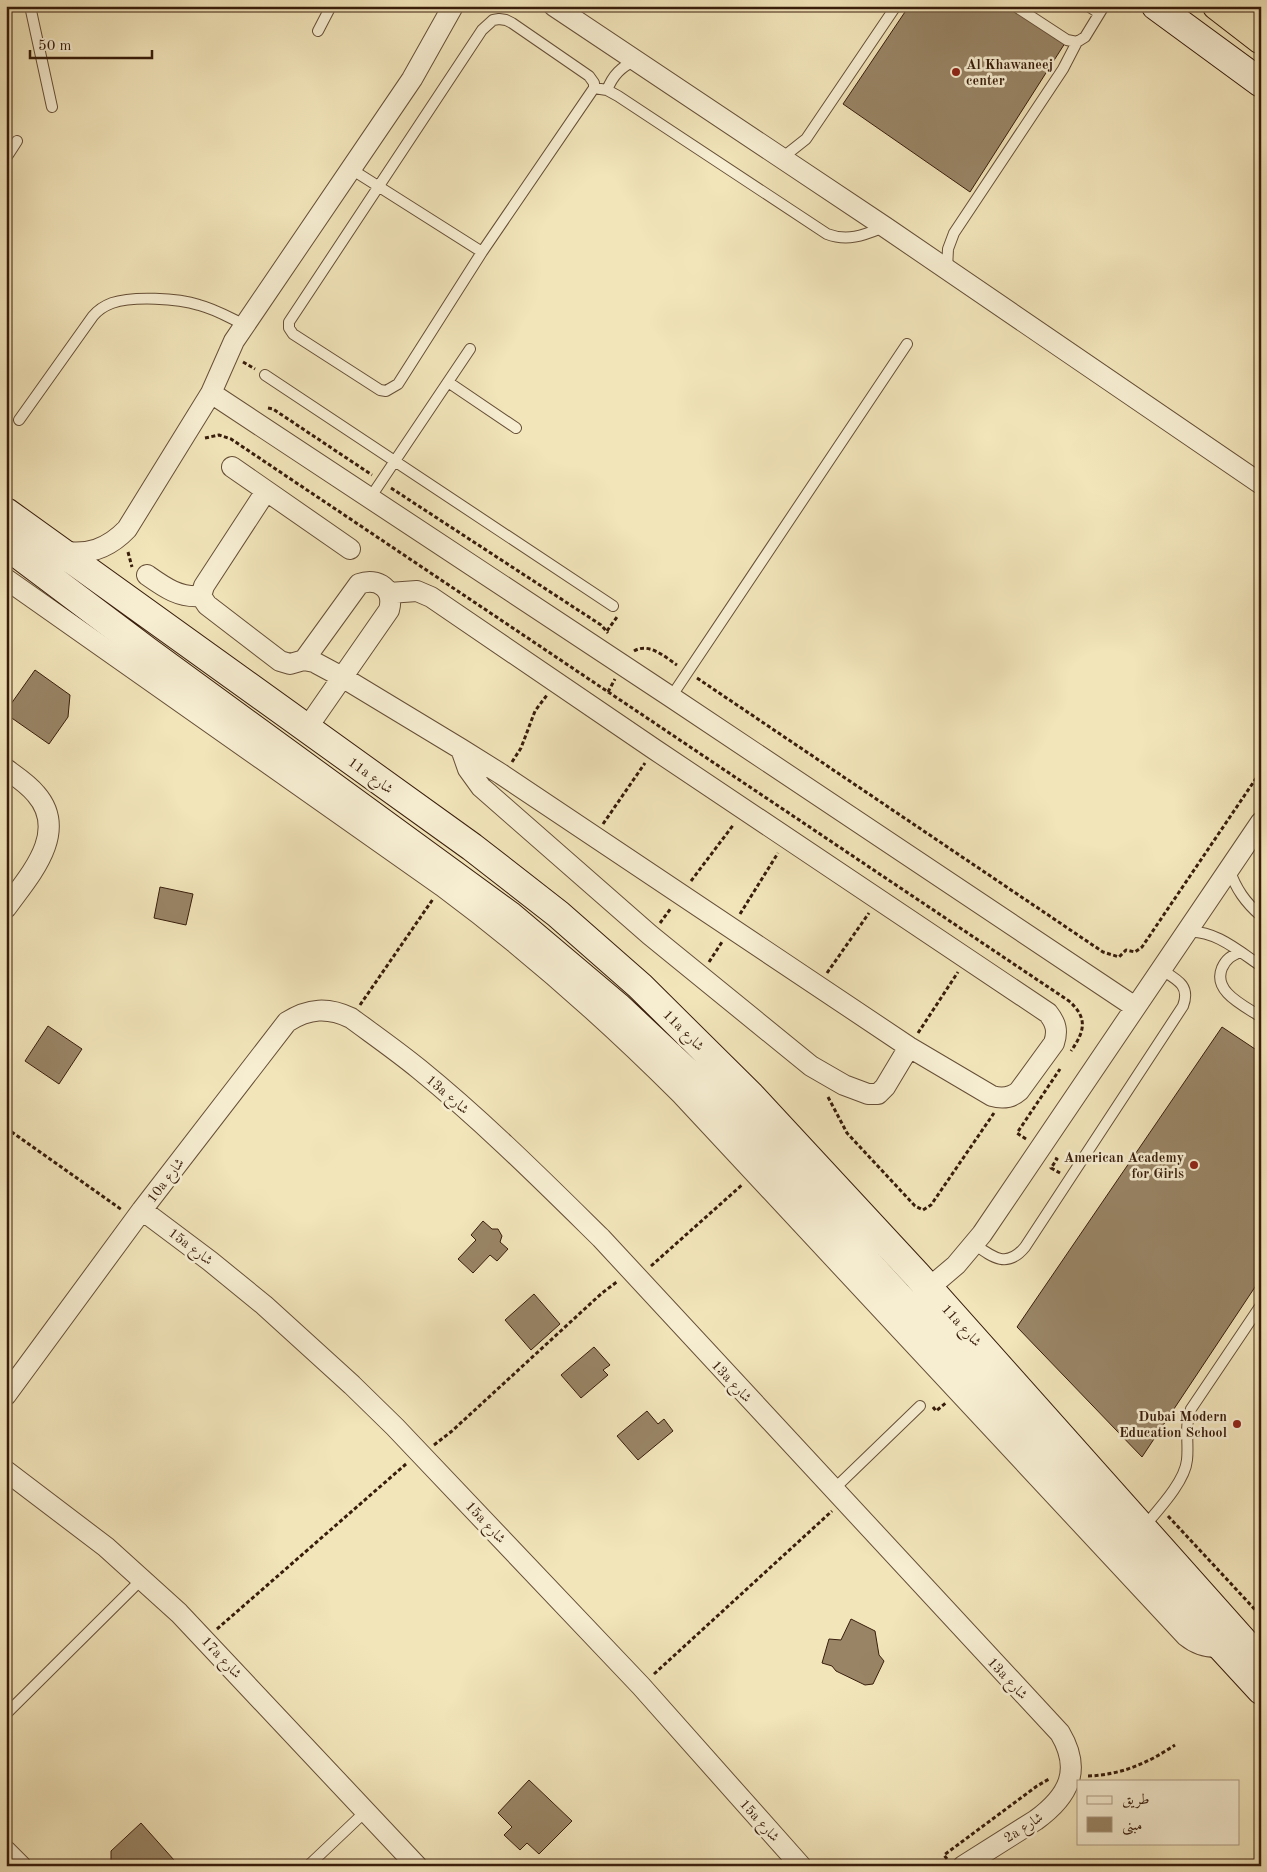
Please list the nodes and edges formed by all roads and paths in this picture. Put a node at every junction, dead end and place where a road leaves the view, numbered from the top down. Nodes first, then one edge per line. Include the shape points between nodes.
1 (30, 6) edge
2 (331, 6) edge
3 (554, 6) edge
4 (896, 6) edge
5 (1015, 6) edge
6 (1088, 6) edge
7 (1156, 6) edge
8 (1217, 6) edge
9 (1254, 6) edge
10 (454, 10) edge
11 (1102, 10) edge
12 (1261, 11) edge
13 (318, 31) dead end
14 (1261, 40) edge
15 (1077, 42) junction
16 (636, 60) junction
17 (1261, 83) edge
18 (594, 88) junction
19 (607, 90) junction
20 (52, 107) dead end
21 (17, 141) dead end
22 (6, 158) edge
23 (782, 158) junction
24 (351, 169) junction
25 (379, 186) junction
26 (885, 227) junction
27 (482, 252) junction
28 (947, 269) junction
29 (245, 325) junction
30 (907, 344) dead end
31 (470, 348) dead end
32 (265, 375) dead end
33 (448, 382) junction
34 (211, 393) junction
35 (261, 405) dead end
36 (19, 420) dead end
37 (516, 428) dead end
38 (395, 461) junction
39 (232, 468) dead end
40 (381, 481) junction
41 (1261, 484) edge
42 (266, 491) junction
43 (370, 498) junction
44 (6, 512) edge
45 (11, 548) edge
46 (350, 549) dead end
47 (60, 550) junction
48 (147, 575) dead end
49 (6, 579) edge
50 (388, 593) junction
51 (201, 596) junction
52 (128, 599) junction
53 (613, 606) dead end
54 (612, 638) dead end
55 (148, 651) junction
56 (633, 652) dead end
57 (304, 660) junction
58 (688, 672) junction
59 (342, 677) junction
60 (557, 683) junction
61 (671, 697) junction
62 (307, 728) junction
63 (461, 749) junction
64 (654, 749) junction
65 (6, 769) edge
66 (1261, 771) edge
67 (501, 774) junction
68 (346, 796) junction
69 (420, 810) junction
70 (744, 810) junction
71 (1261, 822) edge
72 (354, 824) junction
73 (595, 836) junction
74 (787, 838) junction
75 (1229, 869) junction
76 (442, 886) junction
77 (681, 894) junction
78 (879, 900) junction
79 (6, 908) edge
80 (1261, 916) edge
81 (731, 928) junction
82 (1186, 932) junction
83 (650, 935) junction
84 (1240, 952) junction
85 (966, 958) junction
86 (1261, 966) edge
87 (1160, 969) junction
88 (700, 975) junction
89 (818, 986) junction
90 (1135, 1007) junction
91 (1261, 1017) edge
92 (352, 1018) junction
93 (909, 1047) junction
94 (819, 1071) junction
95 (997, 1098) junction
96 (6, 1128) edge
97 (755, 1174) junction
98 (139, 1215) junction
99 (833, 1225) junction
100 (974, 1244) junction
101 (633, 1275) junction
102 (929, 1288) junction
103 (1261, 1305) edge
104 (6, 1395) edge
105 (920, 1406) dead end
106 (421, 1454) junction
107 (6, 1471) edge
108 (838, 1495) junction
109 (1160, 1507) junction
110 (1143, 1528) junction
111 (142, 1579) junction
112 (1261, 1616) edge
113 (205, 1639) junction
114 (1221, 1647) junction
115 (1259, 1655) edge
116 (641, 1686) junction
117 (1261, 1690) edge
118 (6, 1714) edge
119 (1070, 1777) joint
120 (366, 1811) junction
121 (6, 1851) edge
122 (21, 1866) edge
123 (308, 1866) edge
124 (417, 1866) edge
125 (801, 1866) edge
126 (963, 1866) edge

1 - 20 lane
2 - 13 lane
3 - 16 street
4 - 23 lane via 812,130 798,147
5 - 15 lane via 1067,40
6 - 11 lane
7 - 17 street
8 - 14 highway
9 - 12 highway
10 - 24 street
11 - 15 lane via 1085,37
15 - 28 lane via 1063,69 954,233 948,249
16 - 19 lane via 618,71
16 - 23 street
18 - 19 lane
18 - 25 lane via 589,76 550,48 506,20 493,20 482,30
18 - 27 lane
19 - 26 lane via 827,234 853,238
21 - 22 lane
23 - 26 street
24 - 25 lane
24 - 29 street
25 - 27 lane
25 - 27 lane via 289,322 293,334 354,375 380,390 398,384
26 - 28 street
28 - 41 street
29 - 34 street
29 - 36 lane via 185,301 125,300 107,305 93,316
30 - 58 lane
31 - 33 lane
32 - 38 lane
33 - 37 lane
33 - 38 lane
34 - 43 street
34 - 47 street via 124,532 112,543 92,551
35 - 40 path via 273,409
38 - 40 lane
38 - 53 lane
39 - 42 street
40 - 43 lane
40 - 54 path via 601,625
42 - 46 street
42 - 51 street via 204,586
43 - 61 street
44 - 47 street, 11a شارع
45 - 52 street via 62,572 107,605 119,606
45 - 55 street, 11a شارع
47 - 52 street, 11a شارع
48 - 51 street via 176,593
49 - 72 street
50 - 57 street via 372,581 359,584
50 - 59 street via 389,610
50 - 60 street via 416,591 431,597
51 - 57 street via 207,605 280,661 290,664
52 - 62 street, 11a شارع
55 - 68 street, 11a شارع
55 - 69 street via 163,644 174,646 388,801
56 - 58 path via 650,648
57 - 59 street
58 - 61 lane
58 - 66 path via 1111,956 1119,957 1126,950 1135,952 1142,947
59 - 62 street
59 - 63 street
60 - 64 street
60 - 67 path via 535,711 521,748
61 - 90 street
62 - 69 street, 11a شارع
63 - 67 street
63 - 83 street via 468,769 481,787
64 - 70 street
64 - 73 path
65 - 79 street via 38,795 48,823 48,840 43,856
67 - 73 street
68 - 72 street
68 - 99 street, 11a شارع via 509,914 618,1007 723,1106
69 - 102 street, 11a شارع via 551,908 640,986 751,1096
70 - 74 street
70 - 77 path
71 - 75 street
72 - 76 street
73 - 77 street
74 - 78 street
74 - 81 path
75 - 80 lane via 1235,887
75 - 82 street
76 - 92 path
76 - 97 street via 518,945 598,1014
77 - 81 street
77 - 83 path
78 - 85 street
78 - 89 path
81 - 88 path
81 - 89 street
82 - 84 lane via 1204,933
82 - 87 street
83 - 88 street
84 - 86 lane
84 - 91 lane via 1224,963 1220,981 1231,997
85 - 93 path
85 - 95 street via 1048,1013 1056,1027 1054,1043 1019,1091 1009,1097
87 - 90 street
87 - 100 lane via 1182,984 1186,999 1025,1247 1014,1257 1000,1259
88 - 94 street
89 - 93 street
90 - 100 street
92 - 98 street, 10a شارع via 339,1012 312,1010 287,1022
92 - 101 street, 13a شارع via 466,1109 557,1194
93 - 94 street via 885,1088 878,1094 857,1090
93 - 95 street
94 - 95 path via 822,1086 847,1133 915,1206 923,1210 931,1205 993,1114
96 - 98 path
97 - 101 path via 657,1262
97 - 114 street via 1186,1636 1206,1647
98 - 104 street, 10a شارع
98 - 106 street, 15a شارع via 210,1261 272,1311
99 - 102 street via 853,1234 906,1285
99 - 114 street, 11a شارع
100 - 102 street
101 - 106 path via 602,1293 452,1431
101 - 108 street, 13a شارع
102 - 110 street, 11a شارع
103 - 109 lane via 1191,1409 1186,1423 1185,1470
105 - 108 lane
106 - 113 path via 390,1476
106 - 116 street, 15a شارع
107 - 111 street, 17a شارع via 106,1547
108 - 116 path
108 - 119 street, 13a شارع via 1060,1733 1072,1762
109 - 110 lane
109 - 112 path
110 - 115 street, 11a شارع
111 - 113 street, 17a شارع
111 - 118 lane
113 - 120 street, 17a شارع
114 - 117 street, 11a شارع
116 - 125 street, 15a شارع
119 - 126 street, 2a شارع via 1061,1796 1047,1812
120 - 123 lane
120 - 124 street, 17a شارع
121 - 122 street

